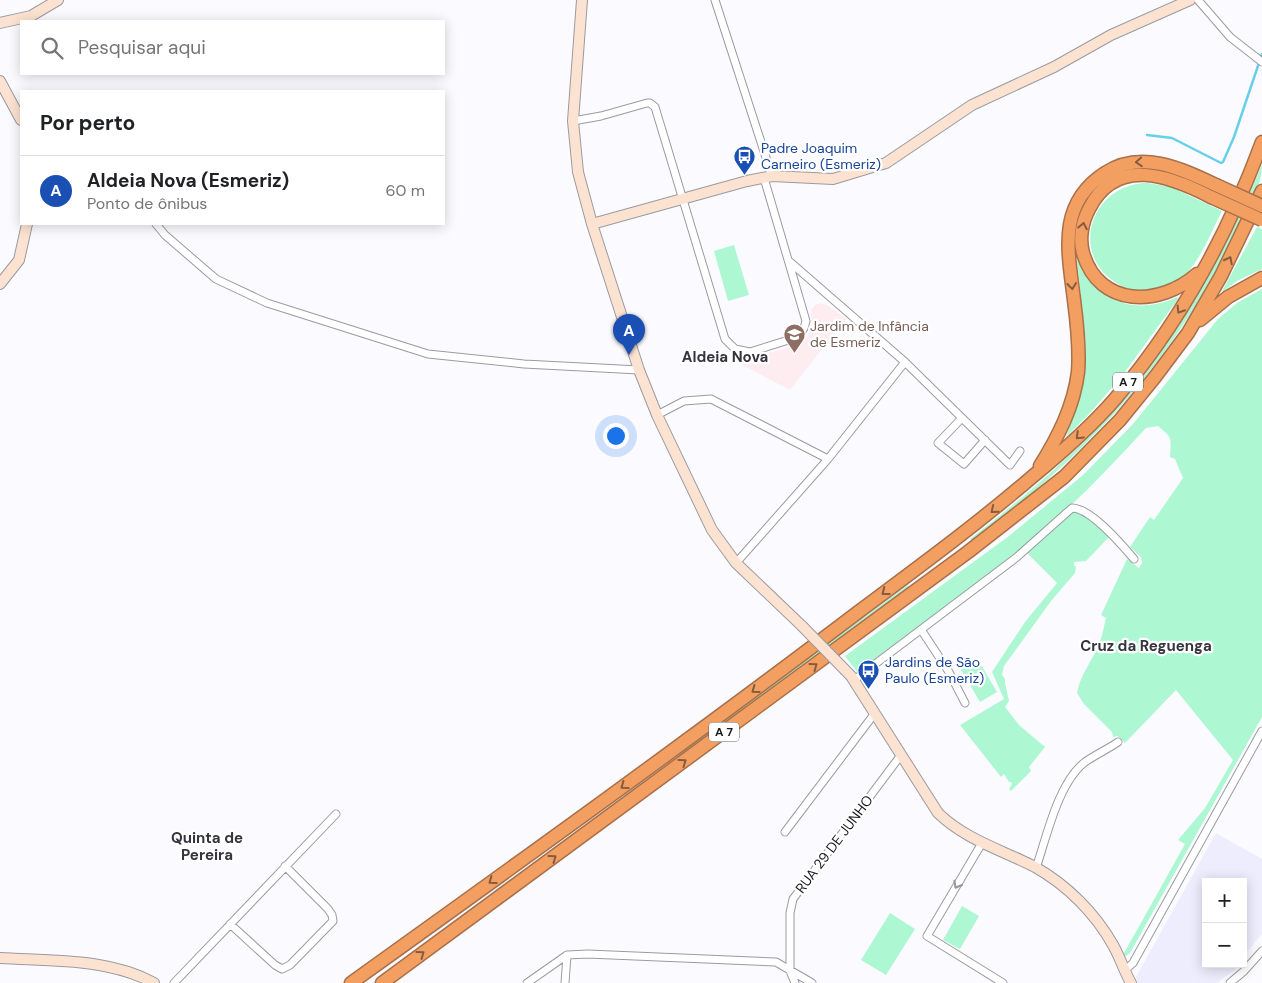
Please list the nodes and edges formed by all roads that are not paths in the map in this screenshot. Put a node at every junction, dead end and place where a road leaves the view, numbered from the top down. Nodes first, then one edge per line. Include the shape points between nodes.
1 (582, 0) edge
2 (715, 0) edge
3 (1190, 0) edge
4 (1198, 0) edge
5 (55, 1) edge
6 (0, 23) edge
7 (1262, 62) edge
8 (0, 81) edge
9 (20, 118) edge
10 (573, 122) junction
11 (1262, 142) edge
12 (768, 177) junction
13 (1214, 191) junction
14 (1262, 191) edge
15 (683, 199) junction
16 (1262, 206) edge
17 (1262, 220) edge
18 (592, 224) junction
19 (27, 225) edge
20 (157, 225) edge
21 (790, 262) junction
22 (1204, 268) junction
23 (1262, 278) edge
24 (0, 284) edge
25 (1188, 332) junction
26 (905, 362) junction
27 (639, 370) junction
28 (657, 415) junction
29 (962, 418) junction
30 (985, 440) junction
31 (1020, 451) dead end
32 (828, 459) junction
33 (1031, 479) junction
34 (1134, 559) dead end
35 (736, 563) junction
36 (922, 631) junction
37 (852, 678) junction
38 (965, 703) dead end
39 (875, 713) junction
40 (1262, 731) edge
41 (1118, 742) dead end
42 (901, 754) junction
43 (336, 814) dead end
44 (785, 832) dead end
45 (982, 843) junction
46 (285, 866) junction
47 (1036, 868) junction
48 (230, 924) junction
49 (1262, 951) edge
50 (567, 955) junction
51 (0, 958) edge
52 (790, 971) junction
53 (1124, 971) junction
54 (154, 983) edge
55 (174, 983) edge
56 (351, 983) edge
57 (382, 983) edge
58 (527, 983) edge
59 (565, 983) edge
60 (795, 983) edge
61 (812, 983) edge
62 (1003, 983) edge
63 (1130, 983) edge
64 (1230, 983) edge

1 - 10 street
2 - 12 street
3 - 12 street via 1111,35 1054,67 972,105 886,163 833,179
4 - 7 street via 1230,37
5 - 6 street via 31,16
8 - 9 street
10 - 15 street via 653,104
10 - 18 street via 578,172
11 - 22 highway, A 7
12 - 15 street
12 - 21 street
13 - 16 highway, bridge
13 - 17 highway, bridge
22 -> 13 highway via 1186,284 1169,292 1151,297 1127,296 1107,287 1095,275 1083,253 1082,233 1087,213 1097,197 1109,185 1130,176 1163,177
13 -> 33 highway via 1172,166 1139,162 1108,171 1081,196 1071,218 1068,242 1078,334 1077,381 1061,429
25 -> 14 highway, A 7 via 1221,276
15 - 18 street
15 - 21 street via 725,339 735,349 750,352 798,336 804,328 806,321
18 - 27 street
19 - 24 street via 19,260
20 - 27 street via 216,279 266,303 428,354 524,364
21 - 26 street
22 -> 33 highway, A 7 via 1170,325 1133,376 1090,425
23 - 25 highway via 1228,297
57 -> 25 highway, A 7 via 1043,494 1120,420
26 - 29 street
26 - 32 street
27 - 28 street
28 - 32 street via 684,401 711,399
28 - 35 street via 712,530
29 - 30 street
29 - 30 street via 938,443 964,464
30 - 31 street via 1010,465
32 - 35 street
33 -> 56 highway, A 7 via 956,540 761,686
34 - 36 street via 1102,525 1072,508 1017,557
35 - 37 street, bridge
36 - 37 street
36 - 38 street
37 - 39 street
39 - 42 street
39 - 44 street
40 - 53 street via 1134,962
41 - 47 street via 1075,772 1057,806
42 - 45 street via 938,814 951,826
42 - 52 street, RUA 29 DE JUNHO via 793,899
43 - 46 street
45 - 47 street
45 -> 62 street via 927,936
46 - 48 street
46 - 48 street via 328,909 333,921 290,965 282,969
47 - 53 street via 1064,886 1098,920
48 - 55 street
49 - 64 street
50 - 52 street via 776,962
50 - 58 street
50 - 59 street
51 - 54 street via 89,964 119,970
52 - 60 street
52 - 61 street
53 - 63 street

